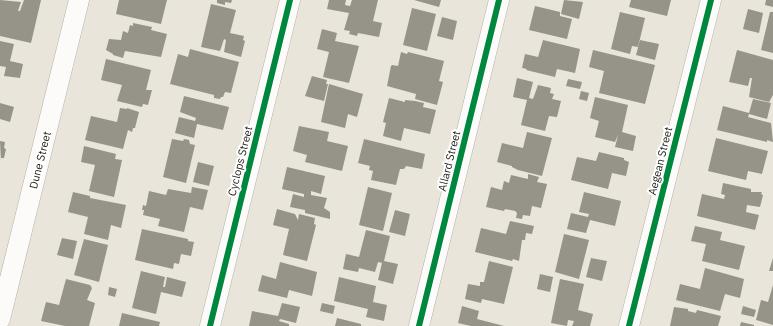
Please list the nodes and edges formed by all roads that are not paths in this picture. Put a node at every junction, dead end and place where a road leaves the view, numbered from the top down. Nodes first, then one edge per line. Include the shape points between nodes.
1 (79, 0) edge
2 (290, 0) edge
3 (499, 0) edge
4 (711, 0) edge
5 (0, 319) edge
6 (210, 326) edge
7 (419, 326) edge
8 (629, 326) edge

1 - 5 street, Dune Street
2 - 6 street, Cyclops Street
3 - 7 street, Allard Street
4 - 8 street, Aegean Street

